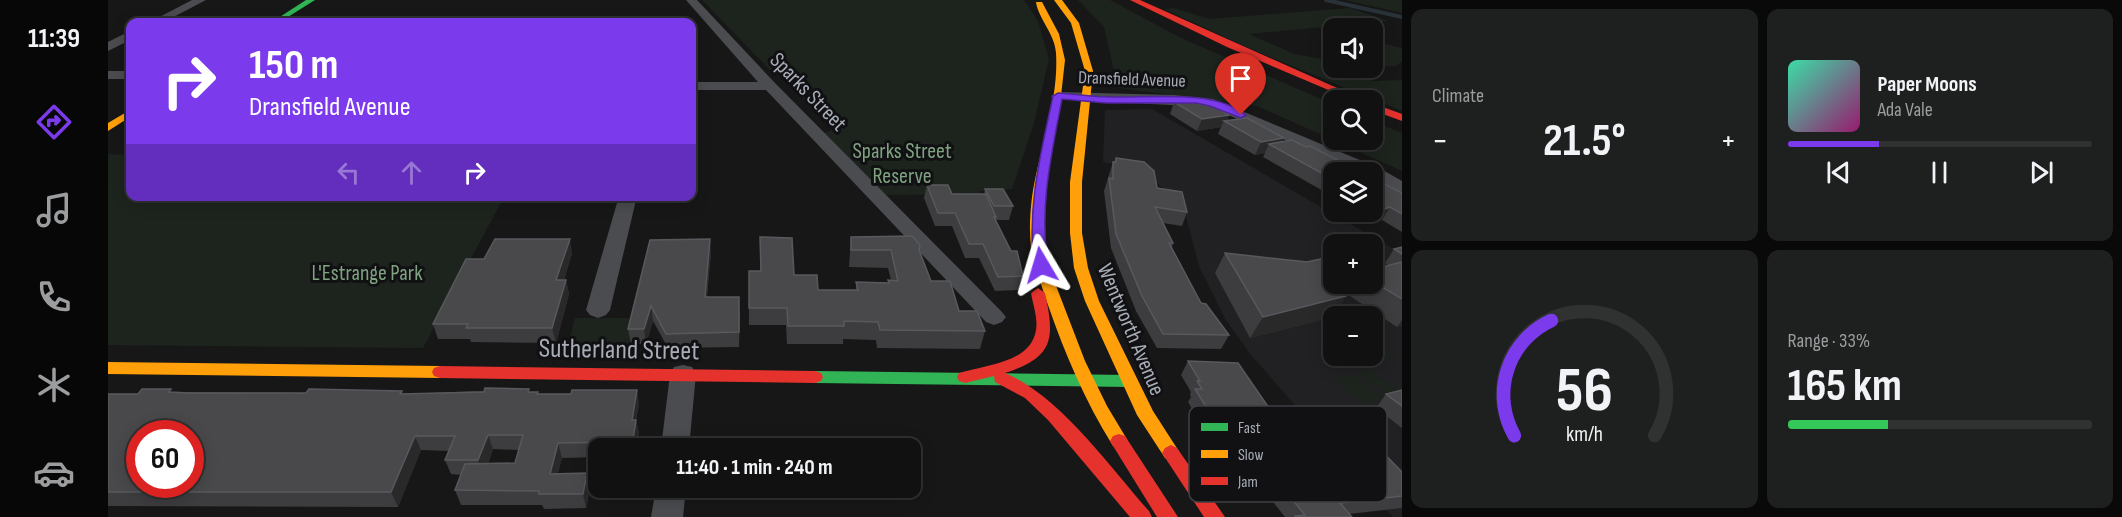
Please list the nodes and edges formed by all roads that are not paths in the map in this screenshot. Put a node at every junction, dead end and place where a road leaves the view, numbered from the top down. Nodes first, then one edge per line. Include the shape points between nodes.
1 (201, 0) edge
2 (311, 0) edge
3 (691, 0) edge
4 (1036, 0) edge
5 (1058, 0) edge
6 (1119, 0) edge
7 (1134, 0) edge
8 (164, 18) edge
9 (282, 18) edge
10 (696, 23) edge
11 (713, 23) junction
12 (126, 37) edge
13 (108, 47) edge
14 (108, 75) edge
15 (126, 75) edge
16 (696, 86) edge
17 (770, 86) junction
18 (1336, 90) edge
19 (1323, 94) edge
20 (1058, 96) junction
21 (1087, 99) junction
22 (1383, 110) edge
23 (126, 116) edge
24 (1402, 118) edge
25 (1383, 120) edge
26 (108, 128) edge
27 (1402, 128) edge
28 (1402, 188) edge
29 (627, 201) edge
30 (1041, 265) junction
31 (598, 310) dead end
32 (994, 317) dead end
33 (108, 368) edge
34 (683, 374) junction
35 (965, 377) junction
36 (1001, 378) junction
37 (1084, 379) junction
38 (1129, 381) junction
39 (676, 438) edge
40 (1189, 480) edge
41 (669, 498) edge
42 (1205, 502) edge
43 (667, 517) edge
44 (1142, 517) edge
45 (1168, 517) edge
46 (1215, 517) edge

1 - 8 street
2 - 9 main road
3 - 11 street, Sparks Street
4 - 20 main road via 1059,46
5 - 21 main road, Wentworth Avenue via 1075,23 1087,57
6 - 19 main road
7 - 18 main road
10 - 11 street
11 - 17 street, Sparks Street
12 - 13 street
14 - 15 street
16 - 17 street
17 - 32 street, Sparks Street
20 - 21 street, Dransfield Avenue
20 - 30 main road via 1040,182 1037,238
21 - 28 street, Dransfield Avenue via 1213,103
21 - 38 main road, Wentworth Avenue via 1076,182 1076,233 1092,301
22 - 24 main road
23 - 26 main road
25 - 27 main road
29 - 31 street
30 - 35 main road via 1038,294 1045,331 1037,350 1020,360
30 - 37 main road
33 - 34 main road, Sutherland Street
34 - 35 main road, Sutherland Street
34 - 39 street
35 - 36 main road, Sutherland Street
36 - 37 main road, Sutherland Street
36 - 44 main road via 1031,394 1054,415
37 - 38 main road, Sutherland Street
37 - 45 main road via 1099,410
38 - 40 main road, Wentworth Avenue
41 - 43 street
42 - 46 main road, Wentworth Avenue

